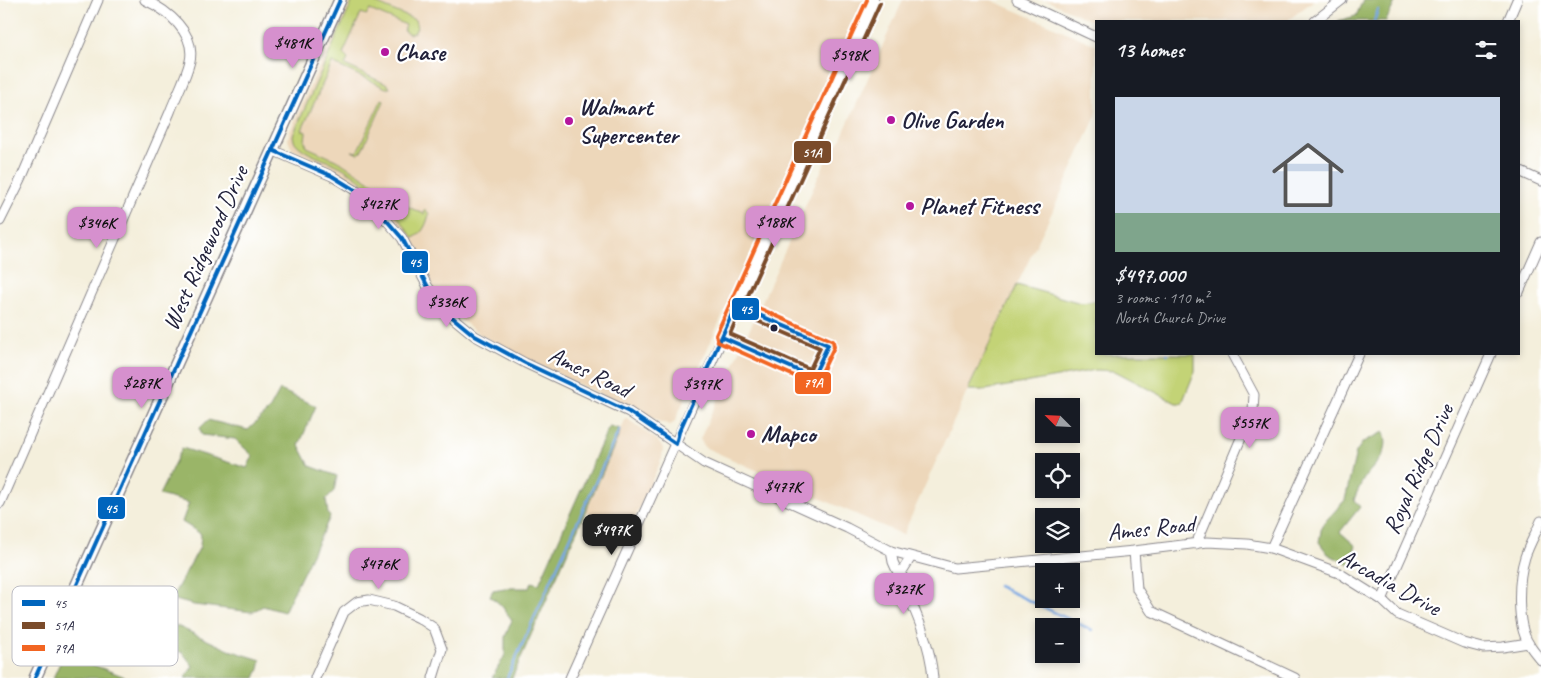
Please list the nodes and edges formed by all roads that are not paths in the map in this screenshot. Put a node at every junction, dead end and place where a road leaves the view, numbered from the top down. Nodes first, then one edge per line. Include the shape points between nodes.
1 (98, 0) edge
2 (145, 0) edge
3 (340, 0) edge
4 (874, 0) edge
5 (1017, 0) edge
6 (1342, 0) edge
7 (1517, 0) edge
8 (1316, 20) edge
9 (1508, 20) edge
10 (1095, 36) edge
11 (272, 150) junction
12 (1520, 172) edge
13 (1541, 181) edge
14 (0, 222) edge
15 (1541, 242) edge
16 (1520, 290) edge
17 (1233, 355) edge
18 (1359, 355) edge
19 (1492, 355) edge
20 (676, 444) junction
21 (0, 503) edge
22 (1541, 522) edge
23 (1196, 544) junction
24 (1271, 548) junction
25 (891, 551) junction
26 (1134, 551) junction
27 (911, 557) junction
28 (899, 576) junction
29 (76, 586) edge
30 (1382, 600) junction
31 (1528, 643) junction
32 (1541, 660) edge
33 (40, 666) edge
34 (35, 678) edge
35 (315, 678) edge
36 (433, 678) edge
37 (570, 678) edge
38 (933, 678) edge
39 (1295, 678) edge

1 - 14 street
2 - 21 street via 159,6 178,22 188,40 190,60
3 - 11 main road, West Ridgewood Drive
4 - 20 street via 700,384
5 - 10 street
6 - 8 street
7 - 9 street
11 - 20 street, Ames Road via 332,176 358,192 402,238 436,298 475,336 629,412
11 - 29 main road, West Ridgewood Drive
12 - 13 street
15 - 16 street
17 - 23 street via 1254,395 1253,410
18 - 24 street
19 - 30 street, Royal Ridge Drive
20 - 25 street, Ames Road via 704,463
20 - 37 street
22 - 31 street via 1526,557 1521,580 1522,623
23 - 24 street, Ames Road
23 - 26 street, Ames Road
24 - 30 street, Arcadia Drive via 1339,573
25 - 27 street, Ames Road
25 - 28 street
26 - 27 street, Ames Road via 955,568
26 - 39 street via 1136,589 1151,611
27 - 28 street
28 - 38 street via 920,622
30 - 31 street, Arcadia Drive via 1397,614 1464,643 1483,648
31 - 32 street
33 - 34 main road, West Ridgewood Drive
35 - 36 street via 344,612 357,602 369,600 394,606 434,628 442,649

